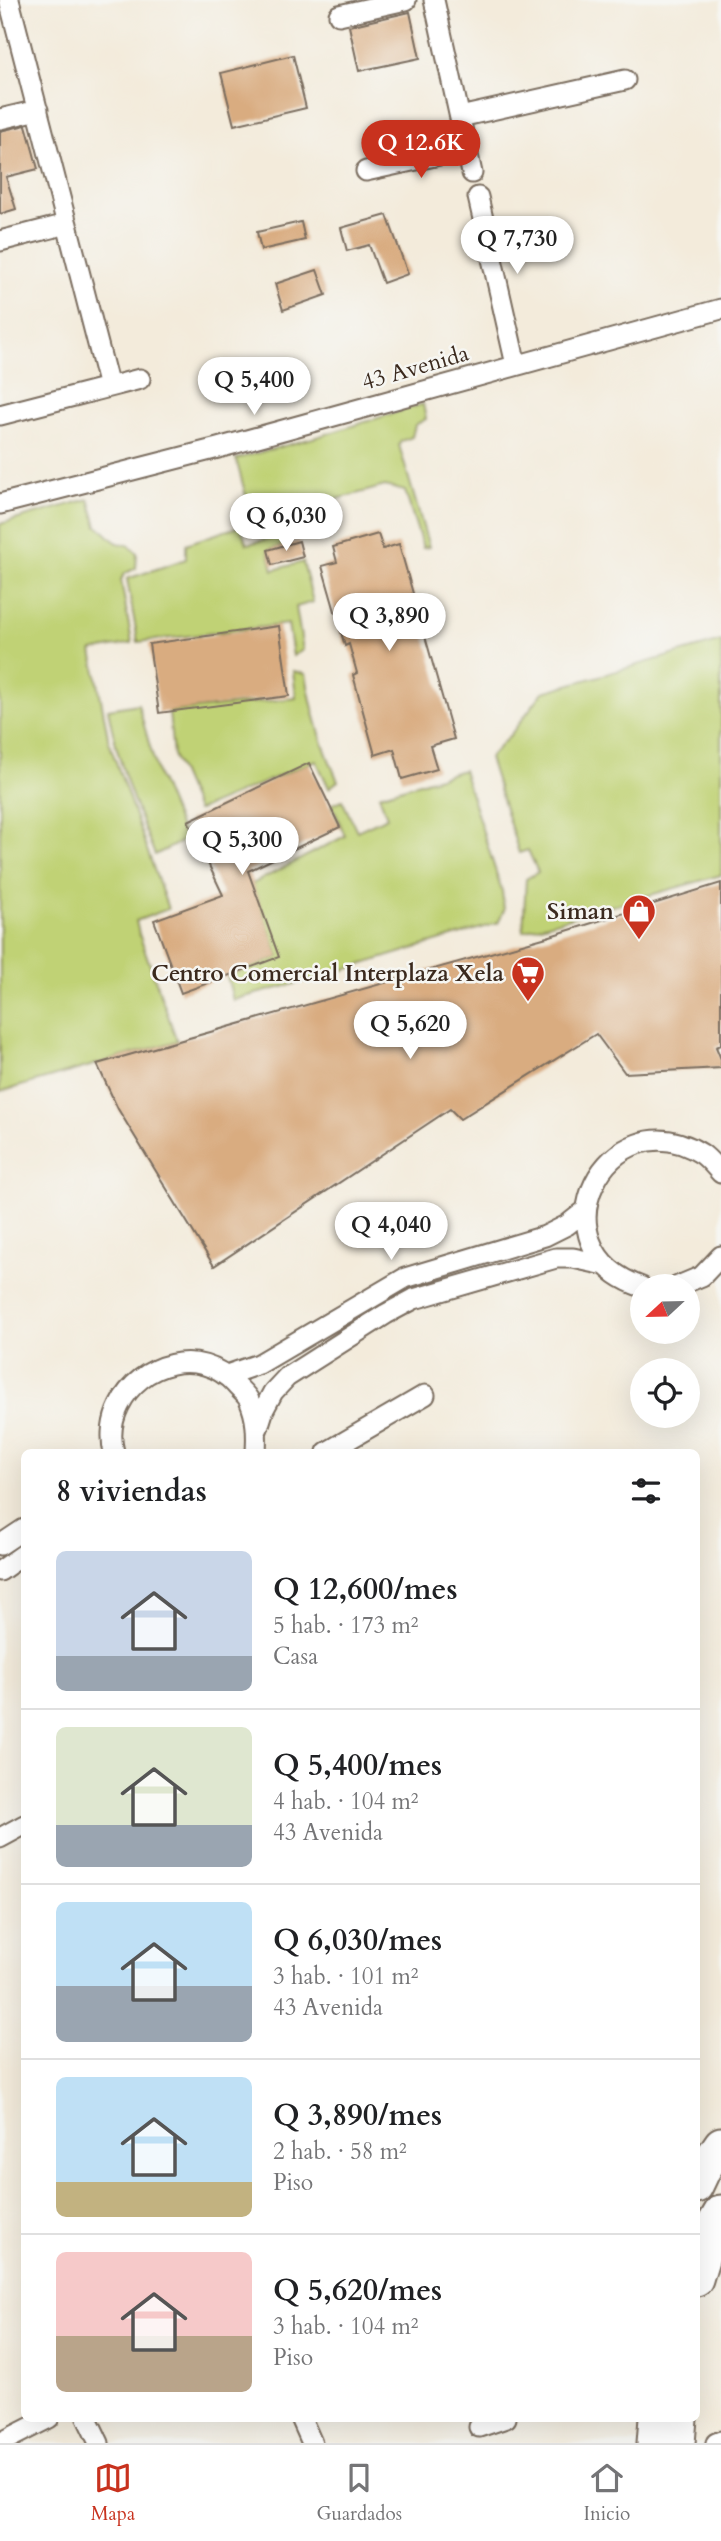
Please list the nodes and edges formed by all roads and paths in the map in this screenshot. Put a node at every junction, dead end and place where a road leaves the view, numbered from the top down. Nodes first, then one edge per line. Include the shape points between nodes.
1 (9, 0) edge
2 (407, 0) edge
3 (434, 0) edge
4 (339, 15) dead end
5 (625, 80) dead end
6 (37, 110) junction
7 (460, 117) junction
8 (0, 120) edge
9 (467, 149) junction
10 (366, 171) dead end
11 (472, 173) dead end
12 (478, 197) dead end
13 (67, 224) junction
14 (0, 241) edge
15 (721, 309) edge
16 (516, 365) junction
17 (140, 379) dead end
18 (109, 387) junction
19 (0, 415) edge
20 (0, 503) edge
21 (721, 1174) edge
22 (586, 1210) junction
23 (721, 1256) edge
24 (605, 1265) junction
25 (700, 1277) edge
26 (630, 1282) edge
27 (227, 1376) junction
28 (425, 1395) dead end
29 (258, 1428) junction
30 (112, 1449) edge
31 (256, 1449) edge
32 (332, 1449) edge
33 (21, 1531) edge
34 (0, 1545) edge
35 (21, 1556) edge
36 (0, 1571) edge
37 (21, 1827) edge
38 (0, 1838) edge
39 (721, 2212) edge
40 (700, 2266) edge
41 (41, 2422) edge
42 (89, 2422) edge
43 (303, 2422) edge
44 (494, 2422) edge
45 (656, 2422) edge
46 (680, 2422) edge
47 (478, 2427) dead end
48 (721, 2441) edge
49 (0, 2443) edge
50 (99, 2443) edge
51 (312, 2443) edge
52 (654, 2443) edge
53 (678, 2443) edge
54 (716, 2443) edge

1 - 6 street
2 - 4 street
3 - 7 street
5 - 7 street
6 - 8 street
6 - 13 street
7 - 9 street
9 - 10 street
9 - 11 street
12 - 16 street
13 - 14 street
13 - 18 street
15 - 16 street, 43 Avenida
16 - 20 street, 43 Avenida
17 - 18 street
18 - 19 street
21 - 22 street via 704,1155 680,1143 654,1140 628,1147 607,1163 592,1185
22 - 24 street via 587,1230
22 - 27 street via 545,1236 405,1278 259,1364
23 - 25 street
24 - 26 street
24 - 29 street via 556,1258 414,1299 287,1377 269,1400
27 - 29 street via 248,1398
27 - 30 street via 201,1364 173,1363 147,1373 126,1392 114,1417
28 - 32 street
29 - 31 street
33 - 34 street
35 - 36 street
37 - 38 street
39 - 40 highway
41 - 49 street
42 - 50 street
43 - 51 street
44 - 47 street
45 - 52 highway
46 - 53 highway
48 - 54 street

